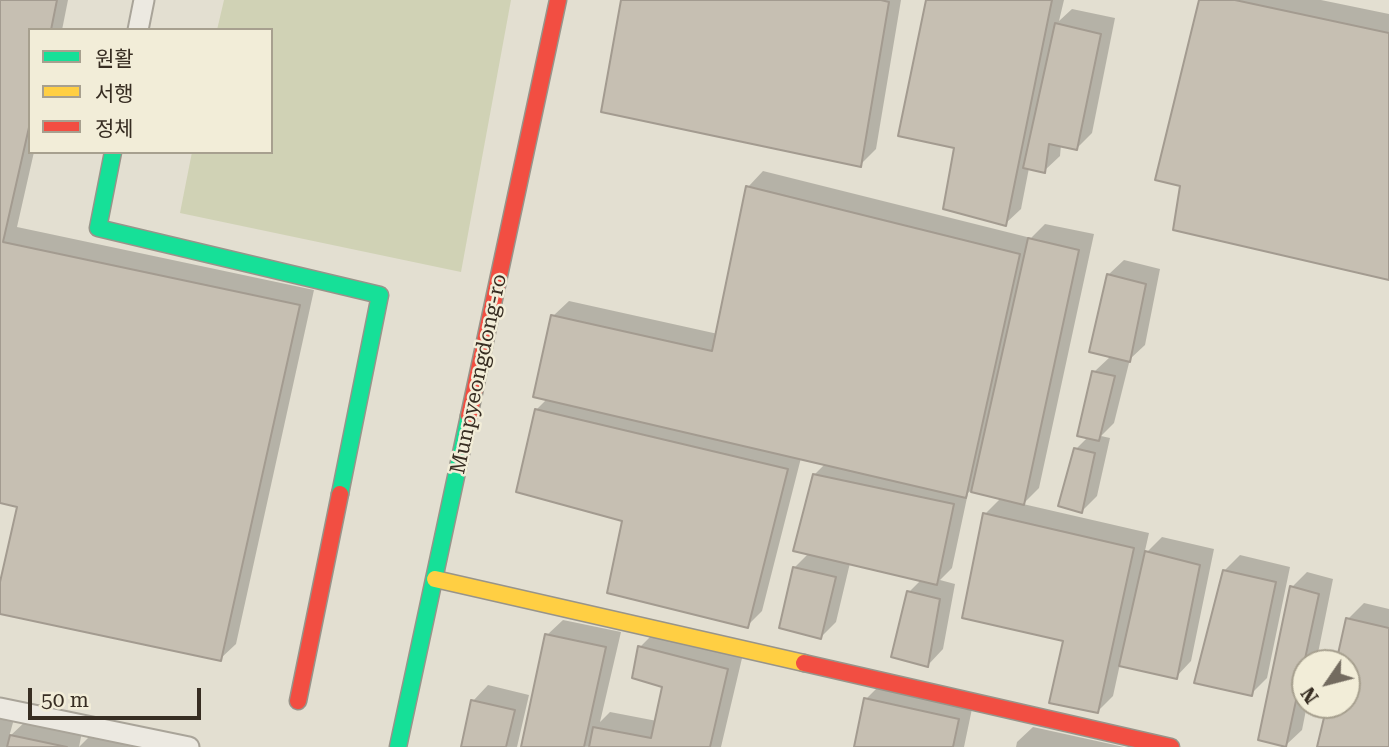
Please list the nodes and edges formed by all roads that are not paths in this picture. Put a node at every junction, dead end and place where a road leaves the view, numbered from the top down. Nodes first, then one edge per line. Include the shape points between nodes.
1 (144, 0) edge
2 (558, 0) edge
3 (138, 28) edge
4 (113, 154) edge
5 (435, 579) junction
6 (298, 701) dead end
7 (0, 708) edge
8 (189, 747) edge
9 (398, 747) edge
10 (1171, 747) edge

1 - 3 street
2 - 5 street, Munpyeongdong-ro
4 - 6 street via 98,228 380,295
5 - 9 street, Munpyeongdong-ro
5 - 10 street
7 - 8 street

